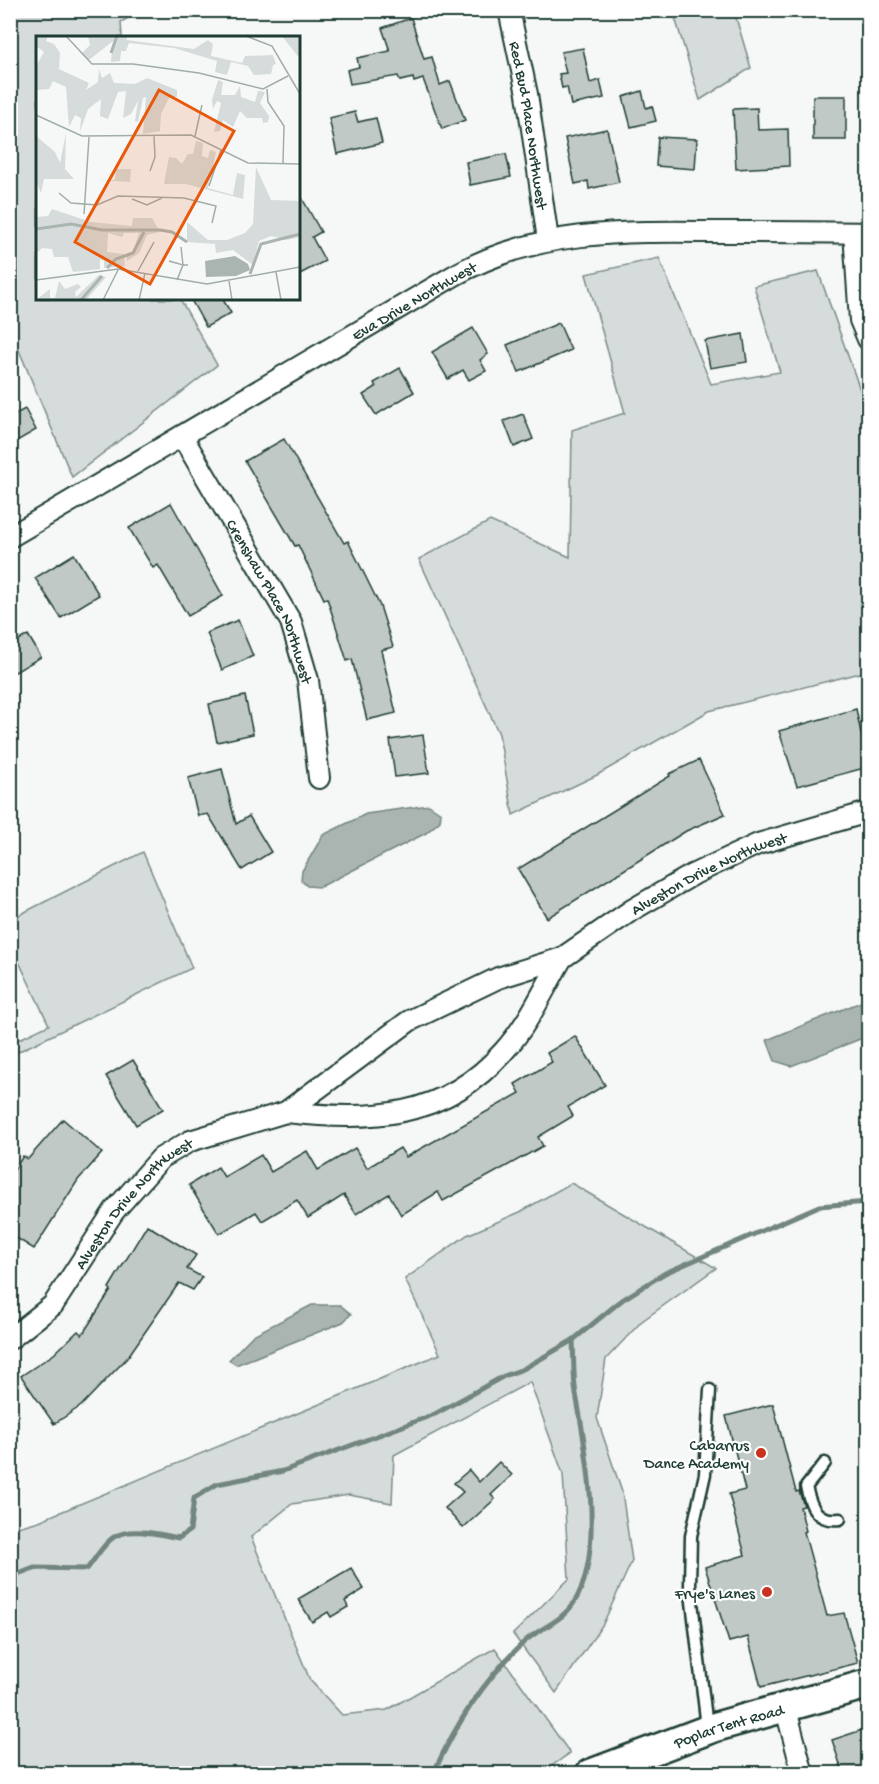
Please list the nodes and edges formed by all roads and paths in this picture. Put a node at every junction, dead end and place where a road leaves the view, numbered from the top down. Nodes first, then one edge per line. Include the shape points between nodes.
1 (509, 10) edge
2 (861, 233) edge
3 (548, 240) junction
4 (868, 339) edge
5 (182, 436) junction
6 (10, 537) edge
7 (319, 778) dead end
8 (868, 812) edge
9 (562, 958) junction
10 (286, 1112) junction
11 (10, 1339) edge
12 (711, 1390) dead end
13 (825, 1463) dead end
14 (840, 1519) dead end
15 (868, 1684) edge
16 (785, 1706) junction
17 (707, 1730) junction
18 (590, 1773) edge
19 (803, 1773) edge

1 - 3 street, Red Bud Place Northwest
2 - 3 street, Eva Drive Northwest via 618,231
2 - 4 street via 860,320
3 - 5 street, Eva Drive Northwest via 508,251 464,270
5 - 6 street, Eva Drive Northwest
5 - 7 street, Crenshaw Place Northwest via 291,622 308,680
8 - 9 street, Alveston Drive Northwest via 758,844 694,874
9 - 10 street, Alveston Drive Northwest via 498,978 409,1021
9 - 10 street, Alveston Drive Northwest via 505,1050 456,1092 427,1105 384,1116
10 - 11 street, Alveston Drive Northwest via 190,1141 161,1158 114,1211 53,1305
12 - 17 lane via 705,1474 691,1536 690,1585
13 - 14 lane via 806,1487 812,1508 819,1516
15 - 16 main road, Poplar Tent Road
16 - 17 main road, Poplar Tent Road
16 - 19 street
17 - 18 main road, Poplar Tent Road

